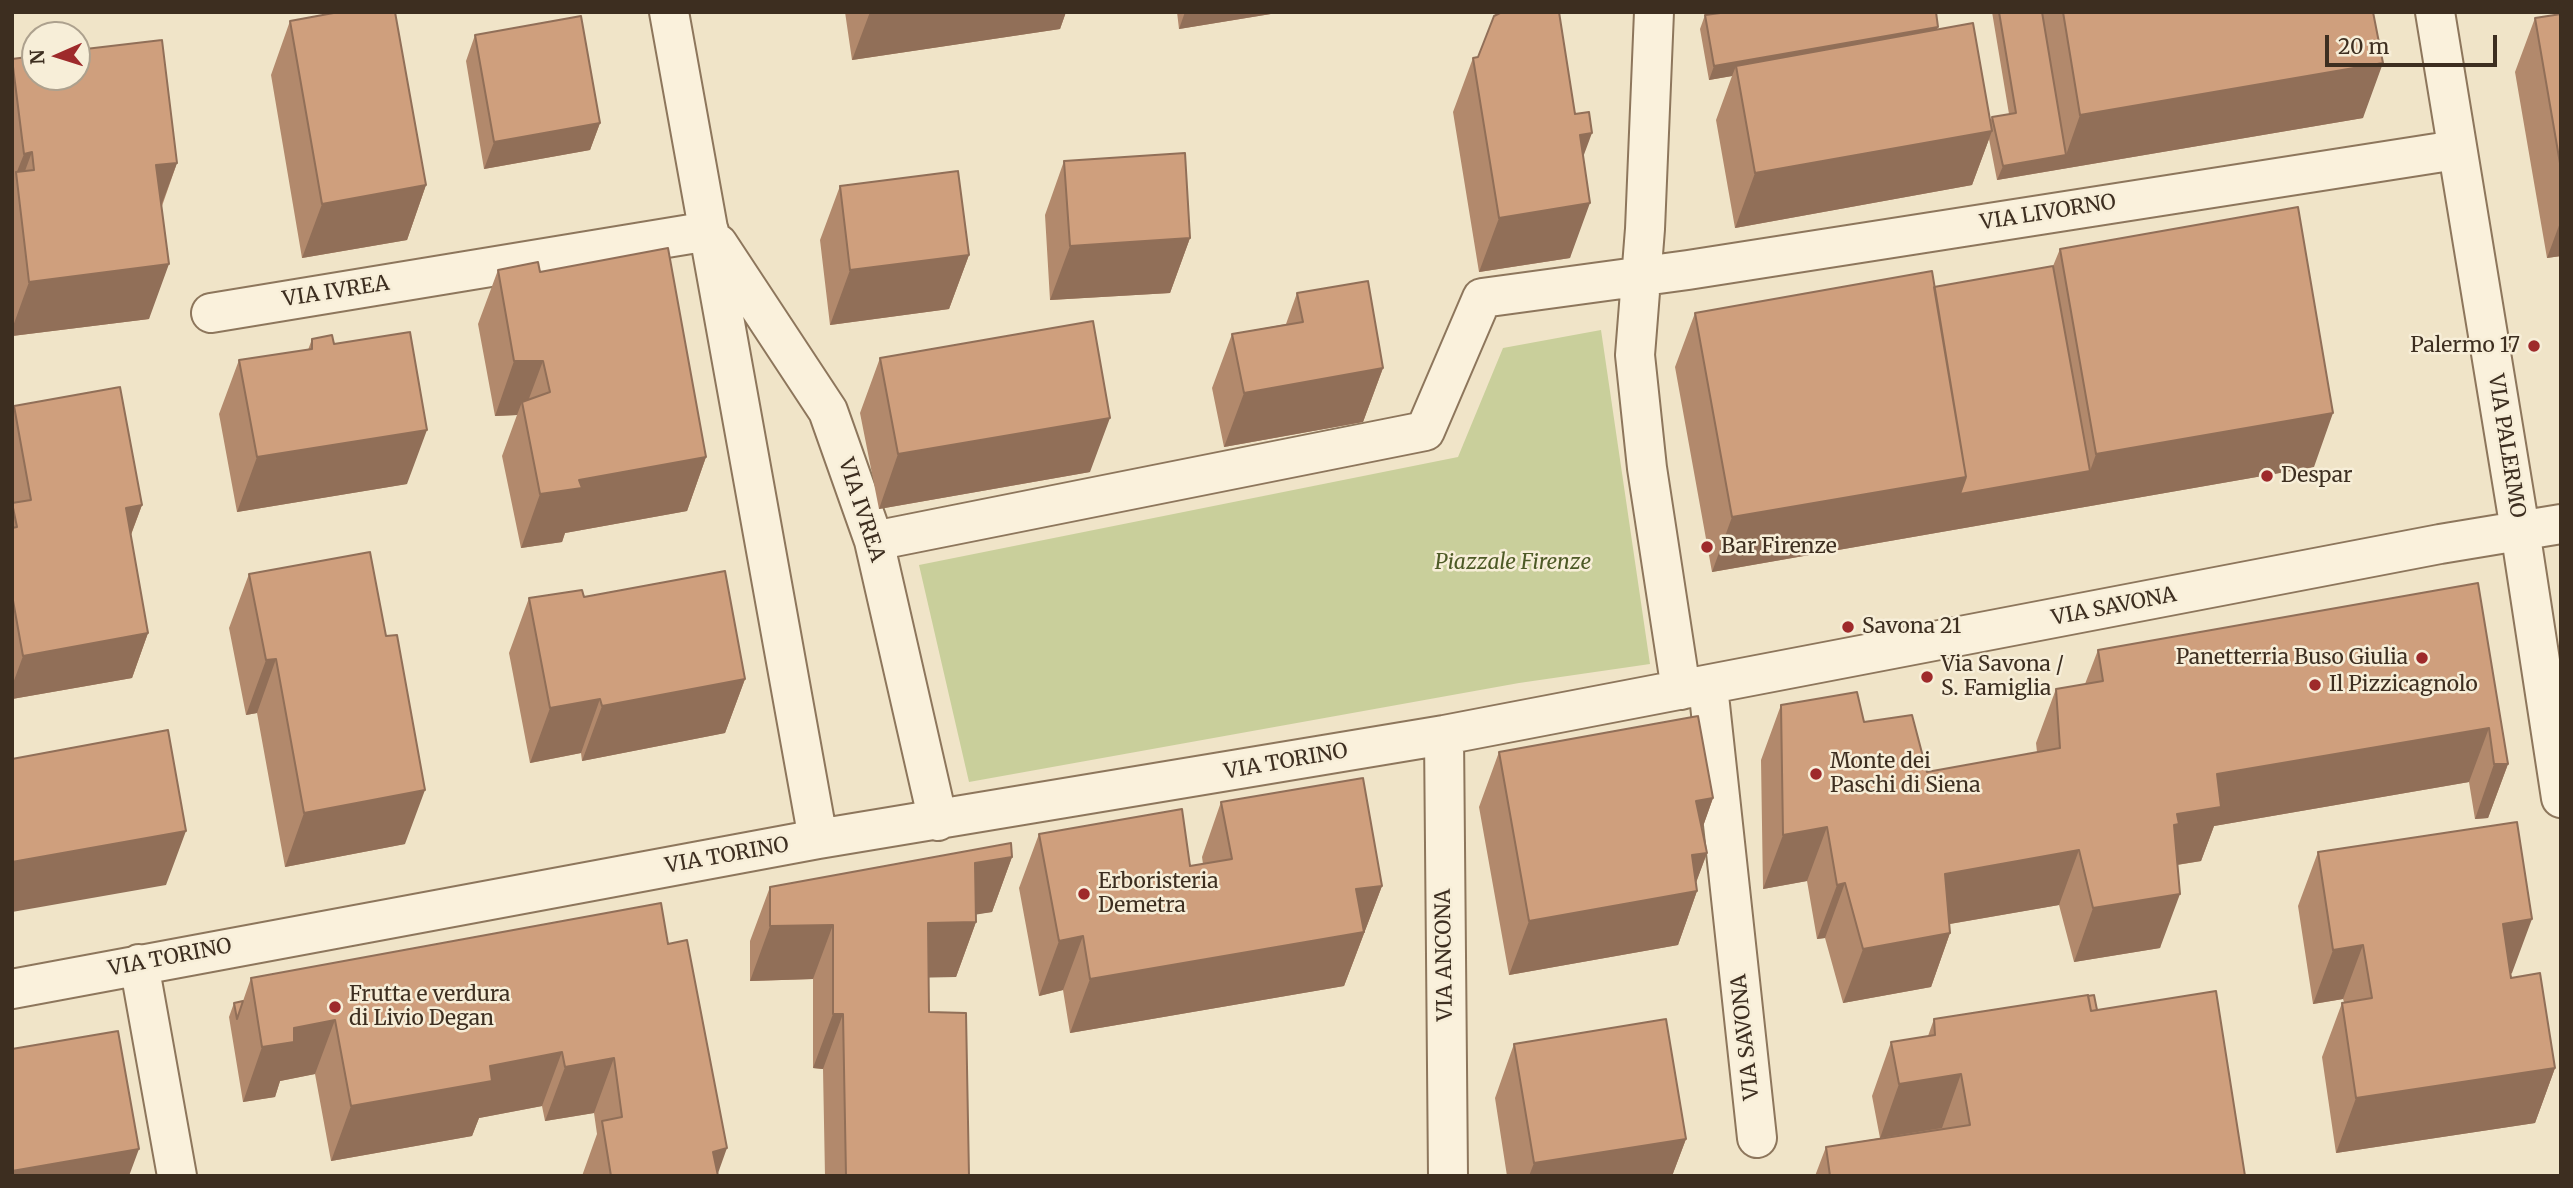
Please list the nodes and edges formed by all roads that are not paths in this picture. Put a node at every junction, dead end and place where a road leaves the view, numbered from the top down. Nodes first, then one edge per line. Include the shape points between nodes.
1 (669, 12) edge
2 (1654, 12) edge
3 (2435, 12) edge
4 (2456, 150) junction
5 (709, 230) junction
6 (1640, 277) junction
7 (211, 313) dead end
8 (2561, 524) edge
9 (2520, 530) junction
10 (874, 541) junction
11 (1694, 688) junction
12 (1444, 735) junction
13 (2561, 798) edge
14 (938, 821) junction
15 (818, 839) junction
16 (139, 964) junction
17 (12, 989) edge
18 (1757, 1138) dead end
19 (177, 1176) edge
20 (1448, 1176) edge

1 - 5 street, VIA IVREA
2 - 6 street
3 - 4 street, VIA PALERMO
4 - 6 street, VIA LIVORNO
4 - 9 street, VIA PALERMO
5 - 7 street, VIA IVREA
5 - 10 street, VIA IVREA via 828,411
5 - 15 street, VIA IVREA
6 - 10 street via 1482,298 1425,431
6 - 11 street via 1636,367 1647,468
8 - 9 street, VIA SAVONA
9 - 11 street, VIA SAVONA
9 - 13 street, VIA PALERMO
10 - 14 street, VIA IVREA
11 - 12 street, VIA SAVONA
11 - 18 street, VIA SAVONA
12 - 14 street, VIA TORINO
12 - 20 street, VIA ANCONA
14 - 15 street, VIA TORINO
15 - 16 street, VIA TORINO
16 - 17 street, VIA TORINO
16 - 19 street

